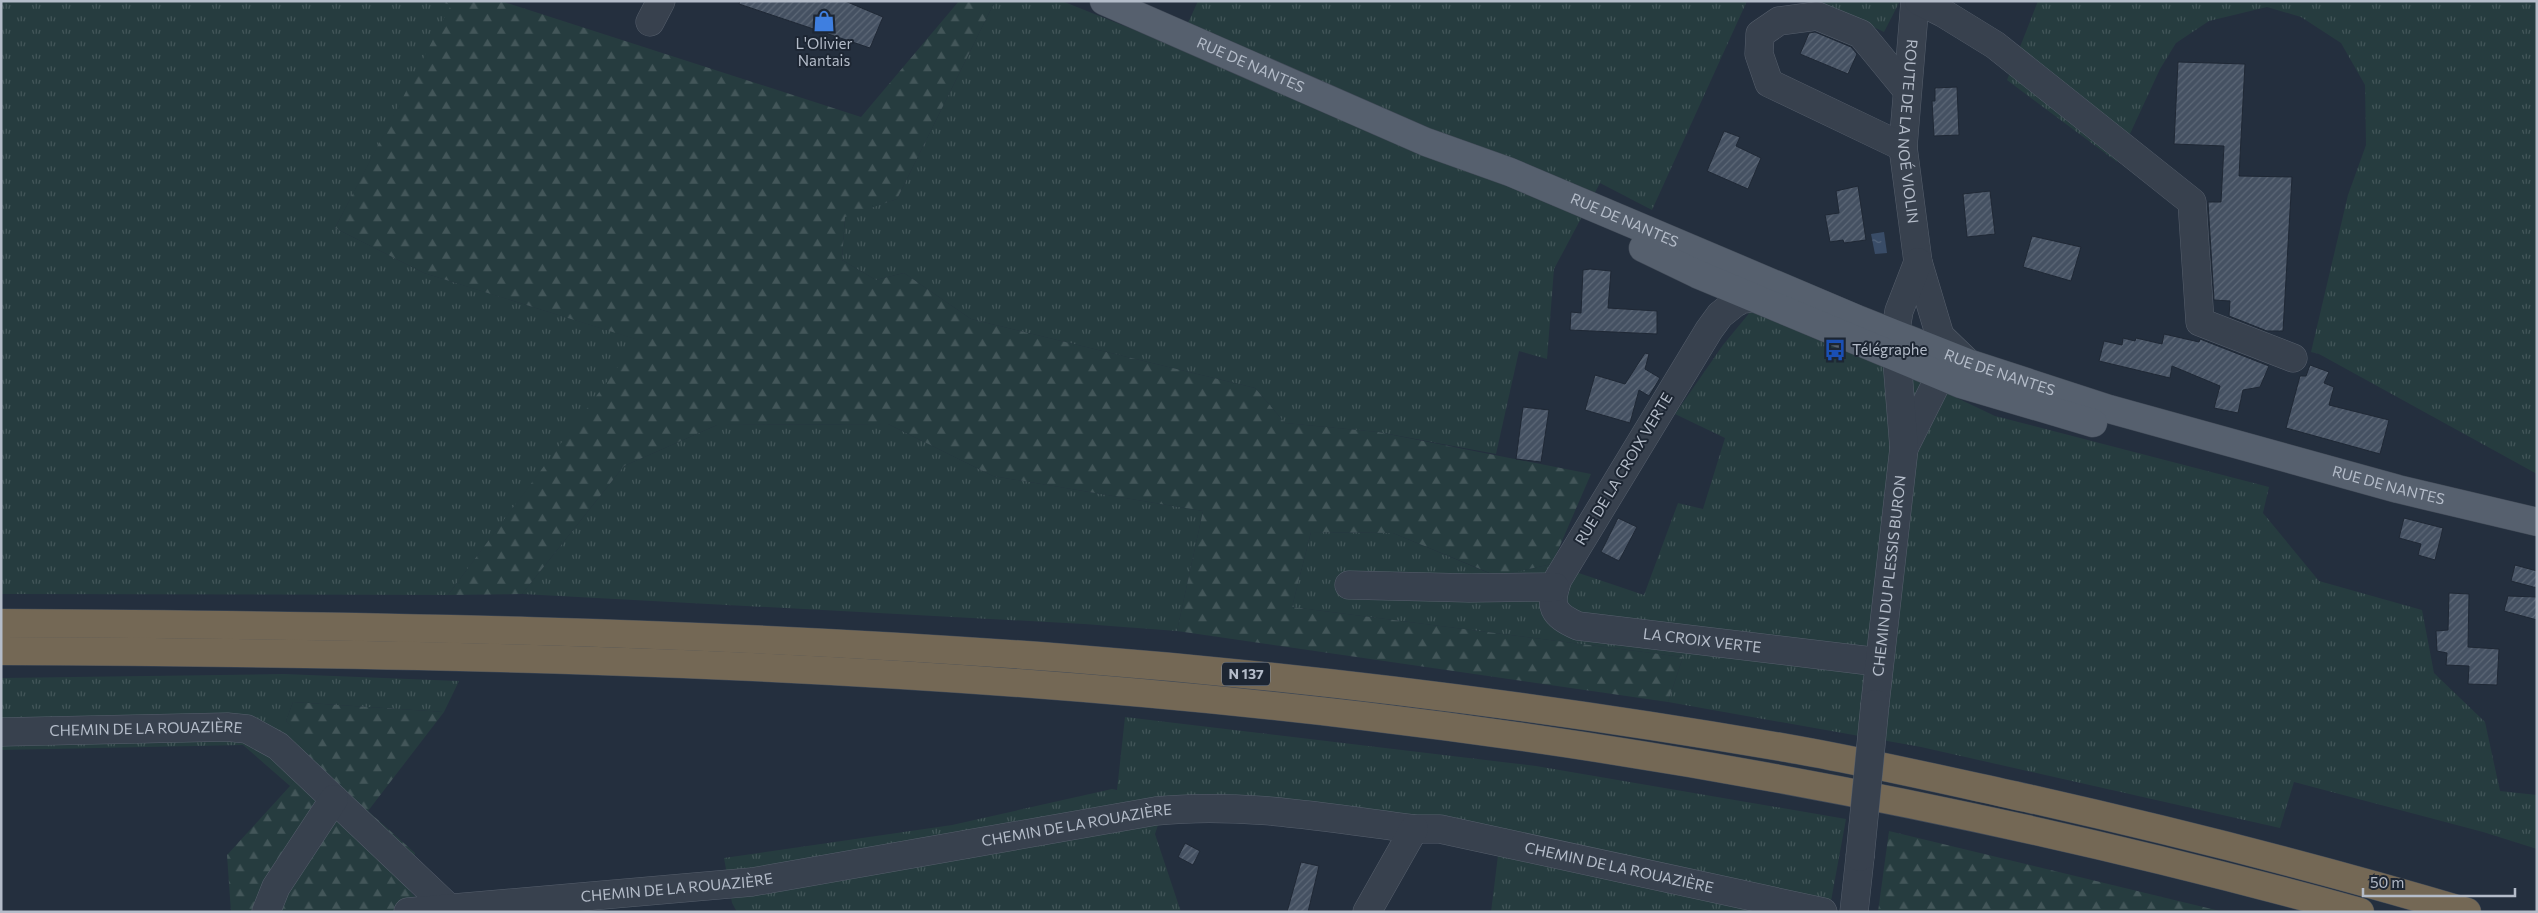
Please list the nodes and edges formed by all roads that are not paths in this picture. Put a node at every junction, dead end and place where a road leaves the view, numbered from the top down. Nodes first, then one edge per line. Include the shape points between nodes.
1 (1104, 1) edge
2 (1917, 1) edge
3 (1907, 90) junction
4 (1903, 146) junction
5 (1701, 265) junction
6 (1743, 291) junction
7 (1917, 298) junction
8 (1715, 312) junction
9 (1849, 323) junction
10 (1926, 358) junction
11 (2293, 358) dead end
12 (1910, 413) junction
13 (2398, 488) junction
14 (2537, 522) edge
15 (1349, 585) dead end
16 (1555, 587) junction
17 (1, 623) edge
18 (1, 651) edge
19 (1879, 662) junction
20 (1, 732) edge
21 (334, 799) junction
22 (1414, 829) junction
23 (448, 907) junction
24 (266, 912) edge
25 (408, 912) edge
26 (1367, 912) edge
27 (1823, 912) edge
28 (1854, 912) edge
29 (2360, 912) edge
30 (2467, 912) edge

1 - 5 main road, RUE DE NANTES via 1426,142 1504,184
2 - 3 street, ROUTE DE LA NOÉ VIOLIN
2 - 11 street via 1943,12 1995,45 2192,202 2200,322
3 - 4 street, ROUTE DE LA NOÉ VIOLIN
3 - 4 street via 1861,34 1817,16 1779,21 1760,34 1759,54 1769,83
4 - 7 street, ROUTE DE LA NOÉ VIOLIN via 1918,262
5 - 6 main road, RUE DE NANTES
5 - 8 street
5 - 9 main road, RUE DE NANTES
6 - 8 street via 1716,293
6 - 9 main road, RUE DE NANTES
6 - 9 main road via 1776,296
6 - 10 main road
7 - 9 street
7 - 10 street, ROUTE DE LA NOÉ VIOLIN
7 - 10 street, ROUTE DE LA NOÉ VIOLIN via 1940,336
8 - 16 street, RUE DE LA CROIX VERTE
9 - 10 main road, RUE DE NANTES
9 - 12 street via 1883,367
10 - 12 street
10 - 12 street, CHEMIN DU PLESSIS BURON via 1933,393
10 - 13 main road, RUE DE NANTES
10 - 13 main road via 2096,424 2304,473
12 - 19 street, CHEMIN DU PLESSIS BURON
13 - 14 main road, RUE DE NANTES
15 - 16 street
16 - 19 street, LA CROIX VERTE via 1552,595 1555,611 1564,620 1578,626
17 - 30 highway, N 137 via 362,626 753,639 1070,658 1344,685 1649,726 1920,774 2220,844
18 - 29 highway, N 137 via 457,658 796,670 1125,692 1291,708 1579,745 1806,784 2086,842
19 - 28 street, CHEMIN DU PLESSIS BURON, bridge
20 - 21 street, CHEMIN DE LA ROUAZIÈRE via 247,729 278,746
21 - 23 street, CHEMIN DE LA ROUAZIÈRE
21 - 24 street via 276,888
22 - 23 street, CHEMIN DE LA ROUAZIÈRE via 1252,808 1198,807 1156,811 752,882
22 - 26 street
22 - 27 street, CHEMIN DE LA ROUAZIÈRE via 1440,829 1520,845
23 - 25 street

